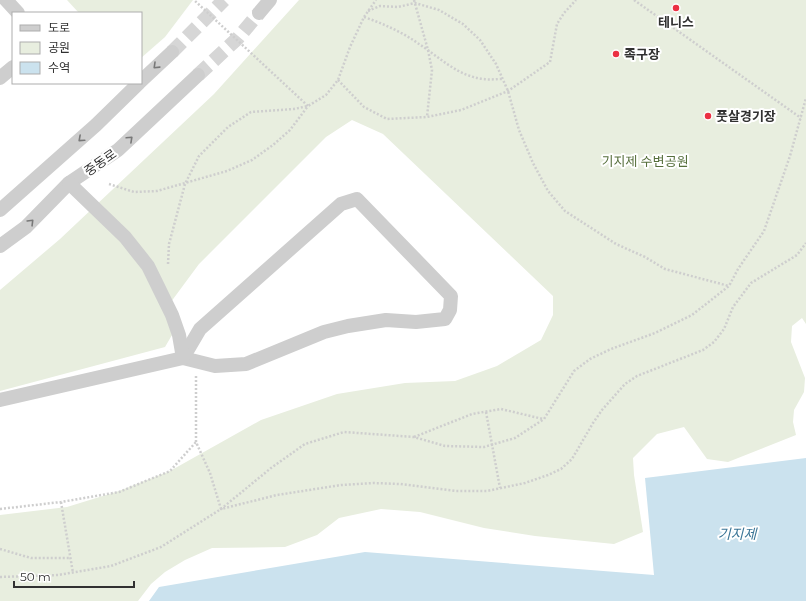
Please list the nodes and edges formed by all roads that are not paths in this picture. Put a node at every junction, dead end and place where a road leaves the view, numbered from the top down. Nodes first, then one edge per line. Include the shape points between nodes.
1 (6, 0) edge
2 (270, 0) edge
3 (17, 12) edge
4 (259, 13) tunnel mouth
5 (172, 52) tunnel mouth
6 (12, 69) edge
7 (198, 75) tunnel mouth
8 (0, 78) edge
9 (142, 80) edge
10 (138, 84) edge
11 (70, 183) junction
12 (0, 210) edge
13 (0, 246) edge
14 (189, 360) junction
15 (0, 400) edge

1 - 3 street
2 - 4 street
5 -> 9 street
6 - 8 street
11 -> 7 street, 중동로 via 118,150
10 -> 12 street via 96,126
13 -> 11 street, 중동로 via 26,227
11 - 14 street via 126,237 148,266 172,315
14 - 14 street via 215,366 246,364 324,332 348,326 386,320 416,322 445,319 450,310 451,296 357,199 342,204 200,329
14 - 15 street

